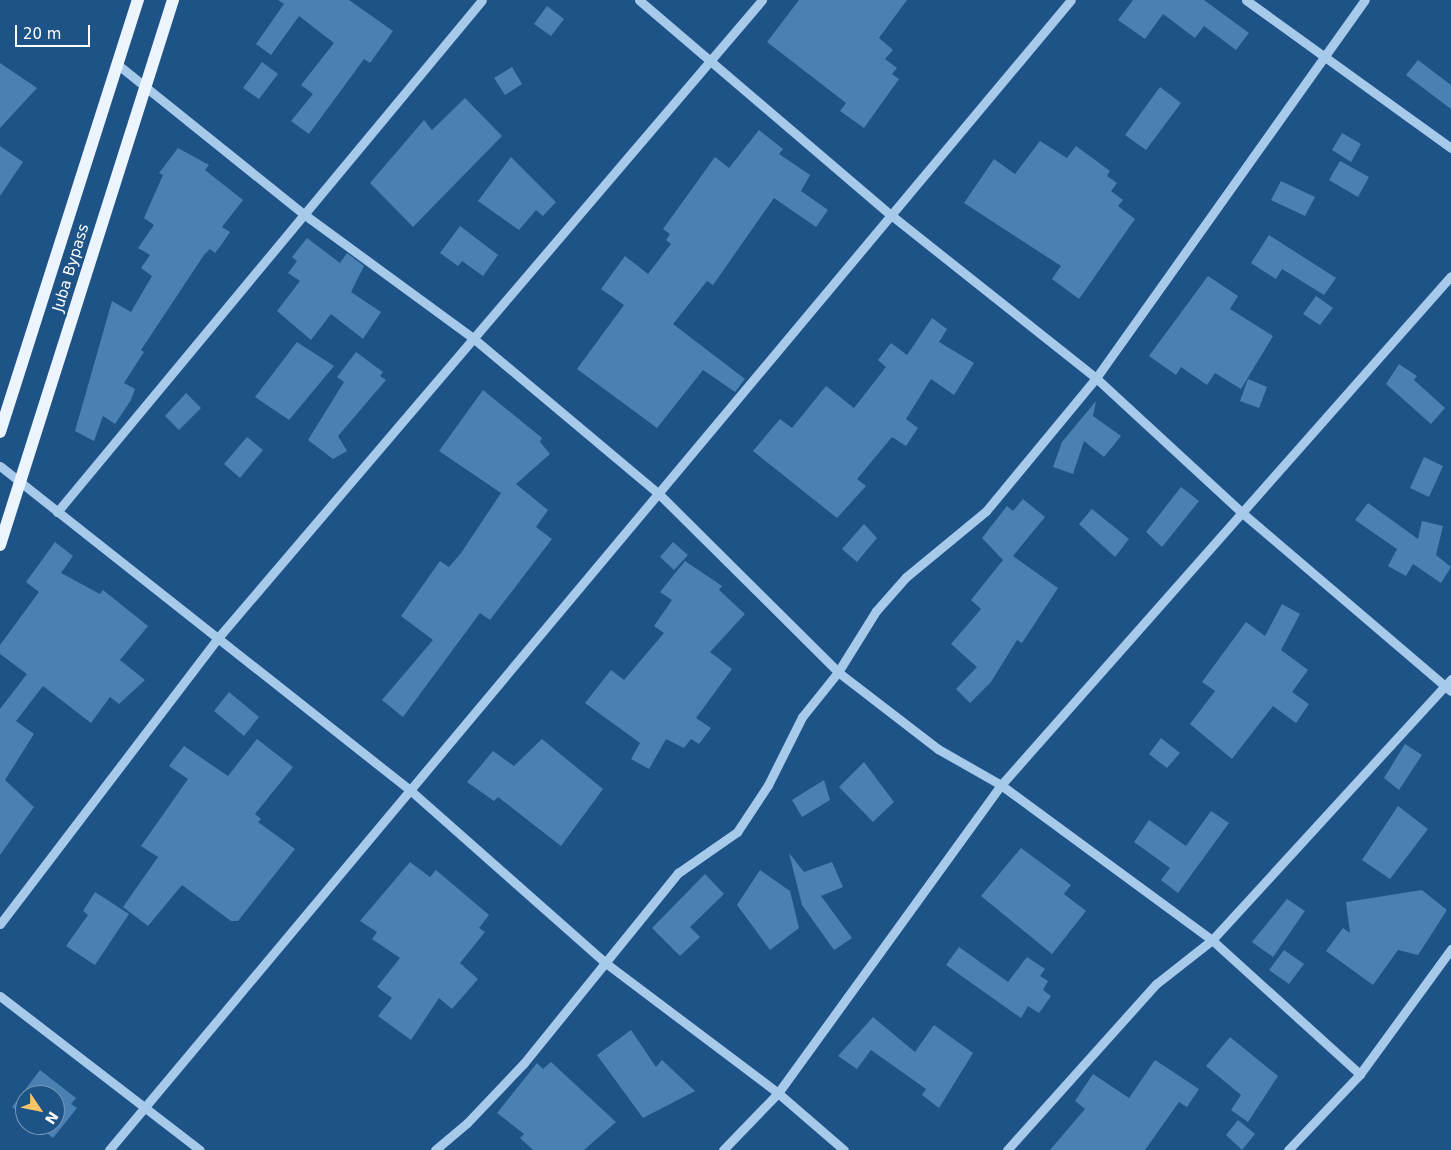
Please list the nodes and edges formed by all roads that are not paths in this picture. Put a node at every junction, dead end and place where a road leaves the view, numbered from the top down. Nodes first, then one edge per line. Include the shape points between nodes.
1 (138, 0) edge
2 (173, 0) edge
3 (482, 0) edge
4 (639, 0) edge
5 (762, 0) edge
6 (1071, 0) edge
7 (1246, 0) edge
8 (1365, 0) edge
9 (1323, 54) junction
10 (710, 61) junction
11 (117, 64) junction
12 (145, 87) junction
13 (1451, 148) edge
14 (891, 214) junction
15 (305, 216) junction
16 (1451, 276) edge
17 (473, 338) junction
18 (1096, 378) junction
19 (0, 432) edge
20 (0, 466) edge
21 (20, 482) junction
22 (658, 493) junction
23 (1240, 511) junction
24 (57, 512) junction
25 (0, 545) edge
26 (217, 639) junction
27 (838, 672) junction
28 (1449, 685) edge
29 (1001, 785) junction
30 (410, 790) junction
31 (0, 924) edge
32 (1212, 940) junction
33 (1451, 949) edge
34 (603, 961) junction
35 (0, 996) edge
36 (1360, 1074) junction
37 (778, 1093) junction
38 (144, 1109) junction
39 (109, 1150) edge
40 (200, 1150) edge
41 (435, 1150) edge
42 (723, 1150) edge
43 (844, 1150) edge
44 (1007, 1150) edge
45 (1288, 1150) edge

1 - 11 main road, Juba Bypass
2 - 12 main road, Juba Bypass
3 - 15 street
4 - 10 street
5 - 10 street
6 - 14 street
7 - 9 street
8 - 9 street
9 - 13 street
9 - 18 street
10 - 14 street
10 - 17 street
11 - 12 street
11 - 19 main road, Juba Bypass
12 - 15 street
12 - 21 main road, Juba Bypass
14 - 18 street
14 - 22 street
15 - 17 street
15 - 24 street
16 - 23 street
17 - 22 street
17 - 26 street
18 - 23 street
18 - 27 street via 986,511 926,559 882,604 851,646
20 - 21 street
21 - 24 street
21 - 25 main road, Juba Bypass
22 - 27 street
22 - 30 street
23 - 28 street
23 - 29 street
24 - 26 street
26 - 30 street
26 - 31 street
27 - 29 street via 938,749
27 - 34 street via 802,717 768,785 737,832 678,873
28 - 32 street
29 - 32 street
29 - 37 street
30 - 34 street
30 - 38 street
32 - 36 street
32 - 44 street via 1156,984
33 - 36 street
34 - 37 street
34 - 41 street via 524,1063 467,1123
35 - 38 street
36 - 45 street
37 - 42 street
37 - 43 street
38 - 39 street
38 - 40 street

